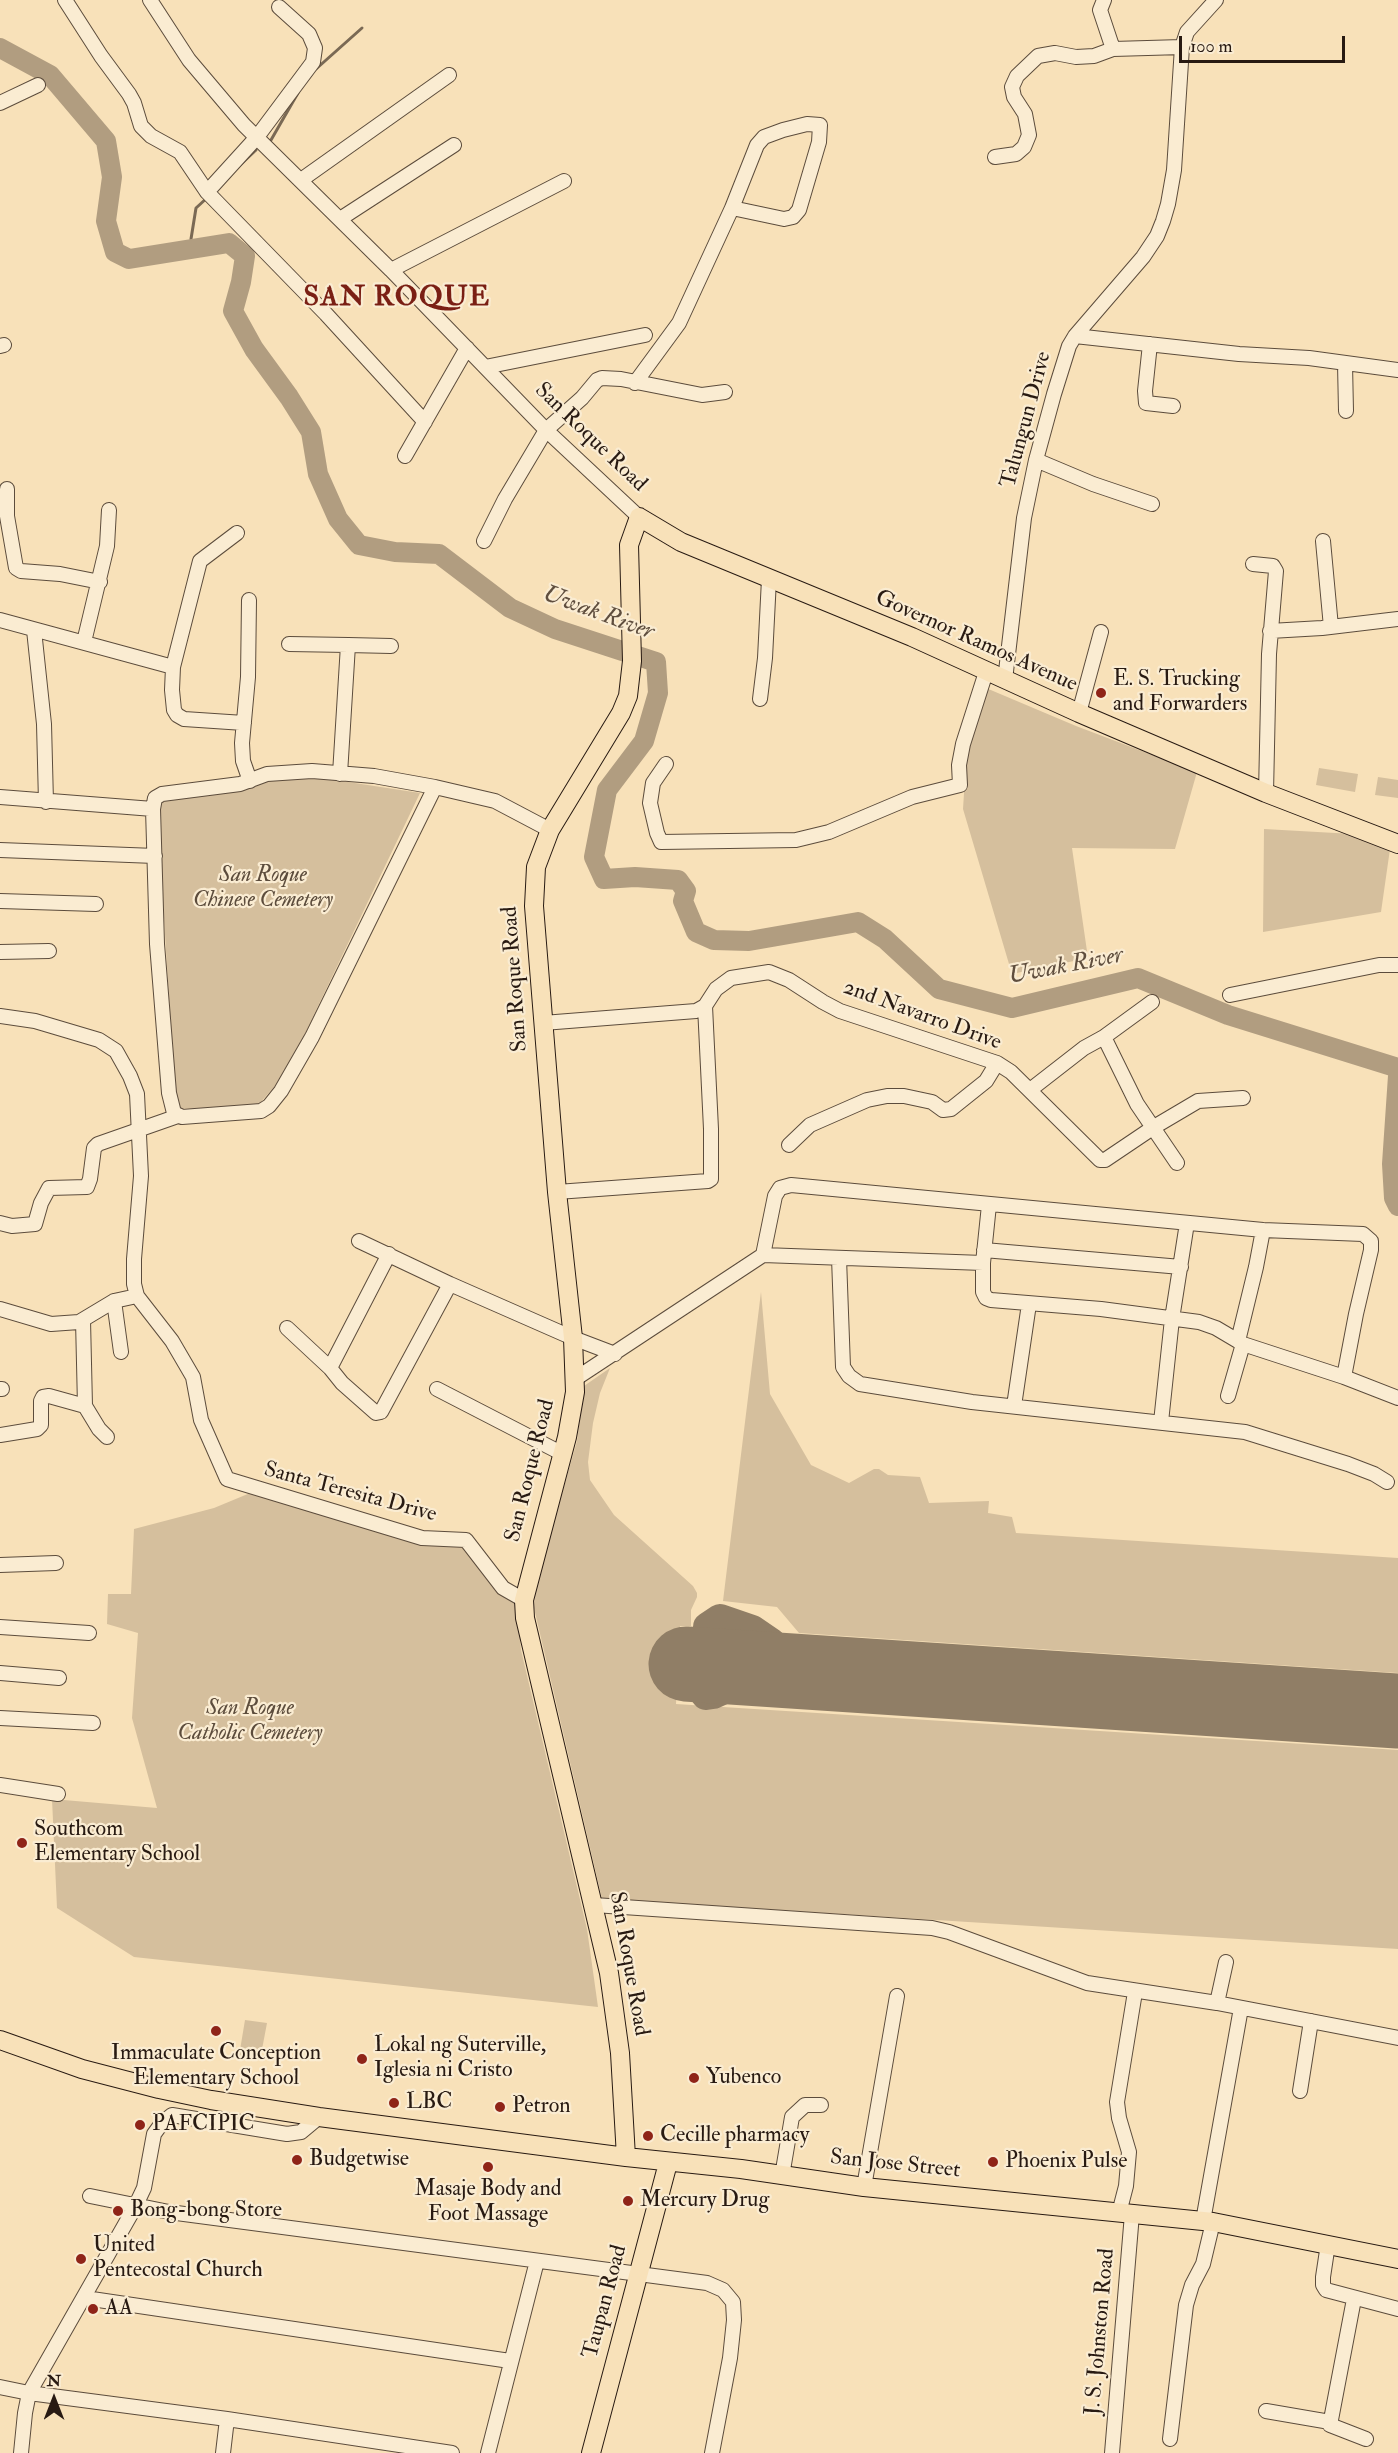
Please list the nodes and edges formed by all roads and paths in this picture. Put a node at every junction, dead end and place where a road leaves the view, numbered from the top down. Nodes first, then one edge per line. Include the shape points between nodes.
1 (65, 0) edge
2 (150, 0) edge
3 (1104, 0) edge
4 (1216, 0) edge
5 (279, 7) dead end
6 (1182, 47) junction
7 (1113, 49) junction
8 (449, 75) dead end
9 (38, 85) dead end
10 (0, 103) edge
11 (257, 137) junction
12 (454, 145) dead end
13 (995, 157) dead end
14 (301, 180) junction
15 (564, 181) dead end
16 (207, 192) junction
17 (732, 208) junction
18 (340, 219) junction
19 (391, 270) junction
20 (645, 335) dead end
21 (1075, 336) junction
22 (1150, 344) junction
23 (467, 348) junction
24 (1345, 364) junction
25 (485, 367) junction
26 (1398, 370) edge
27 (635, 383) junction
28 (725, 392) dead end
29 (1173, 406) dead end
30 (1346, 411) dead end
31 (425, 422) junction
32 (546, 430) junction
33 (405, 456) dead end
34 (1036, 460) junction
35 (7, 489) dead end
36 (1152, 504) dead end
37 (109, 510) dead end
38 (639, 517) junction
39 (237, 533) dead end
40 (484, 541) dead end
41 (1323, 541) dead end
42 (1253, 564) dead end
43 (769, 579) junction
44 (100, 582) junction
45 (249, 600) dead end
46 (1398, 619) edge
47 (0, 620) edge
48 (1331, 627) junction
49 (34, 630) junction
50 (1270, 631) junction
51 (1101, 632) dead end
52 (84, 642) junction
53 (289, 645) dead end
54 (348, 645) junction
55 (391, 646) dead end
56 (173, 667) junction
57 (986, 672) junction
58 (1005, 680) junction
59 (760, 699) dead end
60 (1079, 713) junction
61 (244, 723) junction
62 (666, 765) dead end
63 (340, 774) junction
64 (250, 781) junction
65 (435, 787) junction
66 (1266, 793) junction
67 (0, 797) edge
68 (46, 802) junction
69 (153, 809) junction
70 (550, 830) junction
71 (1398, 844) edge
72 (0, 850) edge
73 (155, 856) junction
74 (0, 901) edge
75 (96, 904) dead end
76 (49, 951) dead end
77 (0, 952) edge
78 (1398, 965) edge
79 (1230, 995) dead end
80 (1152, 1002) dead end
81 (705, 1006) junction
82 (1, 1018) edge
83 (543, 1023) junction
84 (1104, 1037) junction
85 (997, 1063) junction
86 (1030, 1090) junction
87 (1243, 1098) dead end
88 (178, 1116) junction
89 (1154, 1127) junction
90 (137, 1130) junction
91 (789, 1145) dead end
92 (1178, 1163) dead end
93 (557, 1192) junction
94 (988, 1205) junction
95 (0, 1223) edge
96 (1187, 1223) junction
97 (1263, 1230) junction
98 (359, 1240) dead end
99 (389, 1254) junction
100 (763, 1255) junction
101 (983, 1257) junction
102 (839, 1258) junction
103 (1181, 1268) junction
104 (450, 1284) junction
105 (137, 1296) junction
106 (114, 1301) junction
107 (1029, 1304) junction
108 (0, 1310) edge
109 (1172, 1319) junction
110 (83, 1320) junction
111 (287, 1328) dead end
112 (573, 1338) junction
113 (1241, 1343) junction
114 (121, 1352) dead end
115 (615, 1354) junction
116 (330, 1368) junction
117 (1344, 1377) junction
118 (575, 1379) junction
119 (437, 1389) dead end
120 (1228, 1396) dead end
121 (1398, 1398) edge
122 (85, 1406) junction
123 (1014, 1406) junction
124 (1161, 1422) junction
125 (0, 1435) edge
126 (107, 1437) dead end
127 (563, 1454) junction
128 (1387, 1482) dead end
129 (56, 1563) dead end
130 (0, 1565) edge
131 (524, 1600) junction
132 (0, 1627) edge
133 (89, 1633) dead end
134 (0, 1673) edge
135 (59, 1678) dead end
136 (0, 1718) edge
137 (93, 1724) dead end
138 (0, 1785) edge
139 (58, 1794) dead end
140 (594, 1905) junction
141 (1226, 1962) dead end
142 (1136, 1992) junction
143 (897, 1996) dead end
144 (1217, 2003) junction
145 (1241, 2008) junction
146 (1311, 2021) junction
147 (1398, 2038) edge
148 (0, 2040) edge
149 (1300, 2091) dead end
150 (821, 2105) dead end
151 (319, 2117) junction
152 (626, 2157) junction
153 (668, 2163) junction
154 (782, 2176) junction
155 (864, 2187) junction
156 (90, 2196) dead end
157 (135, 2207) junction
158 (1126, 2214) junction
159 (1208, 2222) junction
160 (1328, 2244) junction
161 (1398, 2259) edge
162 (537, 2261) junction
163 (639, 2274) junction
164 (85, 2298) junction
165 (1354, 2299) junction
166 (1398, 2309) edge
167 (510, 2361) junction
168 (0, 2387) edge
169 (29, 2393) junction
170 (1266, 2411) dead end
171 (227, 2419) junction
172 (1330, 2422) junction
173 (1170, 2439) dead end
174 (1366, 2439) dead end
175 (21, 2453) edge
176 (223, 2453) edge
177 (452, 2453) edge
178 (488, 2453) edge
179 (591, 2453) edge
180 (712, 2453) edge
181 (1112, 2453) edge

1 - 16 street via 129,94 141,126 180,152
2 - 11 street, San Roque Road via 189,60
3 - 7 street via 1100,10
4 - 6 street, Talungun Drive via 1187,32
5 - 11 street via 309,33 315,56
6 - 7 street
6 - 21 street, Talungun Drive via 1174,170 1163,221 1143,257
7 - 13 street via 1094,56 1055,53 1038,56 1029,63 1012,87 1025,114 1029,135 1016,154
8 - 14 street
9 - 10 street
11 - 14 street, San Roque Road
11 - 16 street
12 - 18 street
14 - 18 street, San Roque Road
15 - 19 street
16 - 31 street
17 - 17 street via 784,219 793,217 799,210 819,142 820,124 764,137 757,145
17 - 27 street via 680,323
18 - 19 street, San Roque Road
19 - 23 street, San Roque Road
20 - 25 street
21 - 22 street
21 - 34 street, Talungun Drive
22 - 24 street
22 - 29 street via 1146,403
23 - 25 street, San Roque Road
23 - 31 street
24 - 26 street
24 - 30 street
25 - 32 street, San Roque Road
27 - 28 street via 702,396
27 - 32 street via 597,380
31 - 33 street
32 - 38 street, San Roque Road
32 - 40 street
34 - 36 street
34 - 58 street, Talungun Drive via 1024,518
35 - 44 street via 7,516 16,568
37 - 44 street
38 - 43 main road, Governor Ramos Avenue via 681,542
38 - 70 main road, San Roque Road via 629,545 632,661 628,696
39 - 56 street via 200,561
41 - 48 street
42 - 50 street via 1272,566 1276,571
43 - 57 main road, Governor Ramos Avenue
43 - 59 street
44 - 52 street
45 - 61 street
46 - 48 street
47 - 49 street
48 - 50 street
49 - 52 street
49 - 68 street via 44,724
50 - 66 street
51 - 60 street
52 - 56 street
53 - 54 street
54 - 55 street
54 - 63 street
56 - 61 street via 171,690 177,716
57 - 58 main road, Governor Ramos Avenue
57 - 62 street via 963,744 960,785 912,797 829,832 796,840 661,842 650,803 653,783
58 - 60 main road, Governor Ramos Avenue
60 - 66 main road, Governor Ramos Avenue
61 - 64 street via 243,761
63 - 64 street via 288,772
63 - 65 street
64 - 69 street via 162,794 155,798
65 - 70 street via 495,801
65 - 88 street via 312,1037 281,1091 261,1111
66 - 71 main road, Governor Ramos Avenue
67 - 68 street
68 - 69 street
69 - 73 street
70 - 83 main road, San Roque Road via 540,853 534,884
72 - 73 street
73 - 88 street via 157,944 169,1093
74 - 75 street
76 - 77 street
78 - 79 street via 1379,965
80 - 84 street
81 - 83 street via 676,1014
81 - 85 street, 2nd Navarro Drive via 716,989 731,978 769,972 840,1011
81 - 93 street via 711,1179
82 - 90 street via 35,1021 88,1035 116,1051 135,1086
83 - 93 main road, San Roque Road
84 - 86 street
84 - 89 street via 1137,1104
85 - 86 street, 2nd Navarro Drive
85 - 91 street via 986,1081 951,1109 943,1110 932,1102 904,1096 867,1100 810,1125
86 - 89 street, 2nd Navarro Drive via 1101,1160
87 - 89 street via 1198,1101
88 - 90 street
89 - 92 street
90 - 95 street via 94,1148 87,1187 49,1188 35,1224
90 - 105 street via 141,1176 133,1270
93 - 112 main road, San Roque Road
94 - 96 street
94 - 100 street via 790,1185 780,1188 775,1196
94 - 101 street
96 - 97 street
96 - 103 street
97 - 113 street
97 - 117 street via 1363,1234 1371,1241
98 - 99 street
99 - 104 street
99 - 116 street
100 - 102 street
100 - 115 street
101 - 102 street
101 - 103 street
101 - 107 street via 986,1298
102 - 123 street via 843,1367 849,1376 870,1387
103 - 109 street
104 - 112 street
104 - 116 street via 381,1412 376,1413
105 - 106 street
105 - 131 street, Santa Teresita Drive via 172,1341 193,1377 201,1420 227,1479 422,1538 466,1540 503,1588
106 - 110 street
106 - 114 street
107 - 109 street
107 - 123 street
108 - 110 street via 51,1324
109 - 113 street via 1208,1325
109 - 124 street
110 - 122 street
111 - 116 street
112 - 115 street
112 - 118 main road, San Roque Road
113 - 117 street
113 - 120 street
115 - 118 street
117 - 121 street
118 - 127 main road, San Roque Road
119 - 127 street
122 - 125 street via 43,1397 37,1429
122 - 126 street
123 - 124 street
124 - 128 street via 1245,1432 1374,1473
127 - 131 main road, San Roque Road
129 - 130 street
131 - 140 main road, San Roque Road via 525,1618
132 - 133 street
134 - 135 street
136 - 137 street
138 - 139 street
140 - 142 street via 913,1925 949,1932 1087,1983
140 - 152 main road, San Roque Road via 615,2009
141 - 144 street
142 - 144 street
142 - 158 street, J. S. Johnston Road via 1117,2102 1129,2152
143 - 155 street
144 - 145 street
145 - 146 street
145 - 159 street
146 - 147 street
146 - 149 street
148 - 151 main road, San Jose Street via 82,2069 159,2089
150 - 154 street via 805,2106 792,2116
151 - 152 main road, San Jose Street
151 - 157 street via 301,2132 287,2134 171,2115 154,2134 144,2188
152 - 153 main road, San Jose Street
153 - 154 main road, San Jose Street
153 - 163 main road, Taupan Road
154 - 155 main road, San Jose Street
155 - 158 main road, San Jose Street
156 - 157 street
157 - 162 street
157 - 164 street
158 - 159 main road, San Jose Street
158 - 181 street, J. S. Johnston Road
159 - 160 main road, San Jose Street
159 - 173 street via 1203,2264 1186,2305
160 - 161 main road, San Jose Street
160 - 165 street via 1323,2285 1326,2290
162 - 163 street
162 - 167 street
163 - 179 main road, Taupan Road
163 - 180 street via 707,2283 723,2290 732,2302 730,2358
164 - 167 street
164 - 169 street
165 - 166 street
165 - 172 street
167 - 178 street
168 - 169 street
169 - 171 street
169 - 175 street
170 - 172 street
171 - 176 street
171 - 177 street
172 - 174 street via 1332,2427

